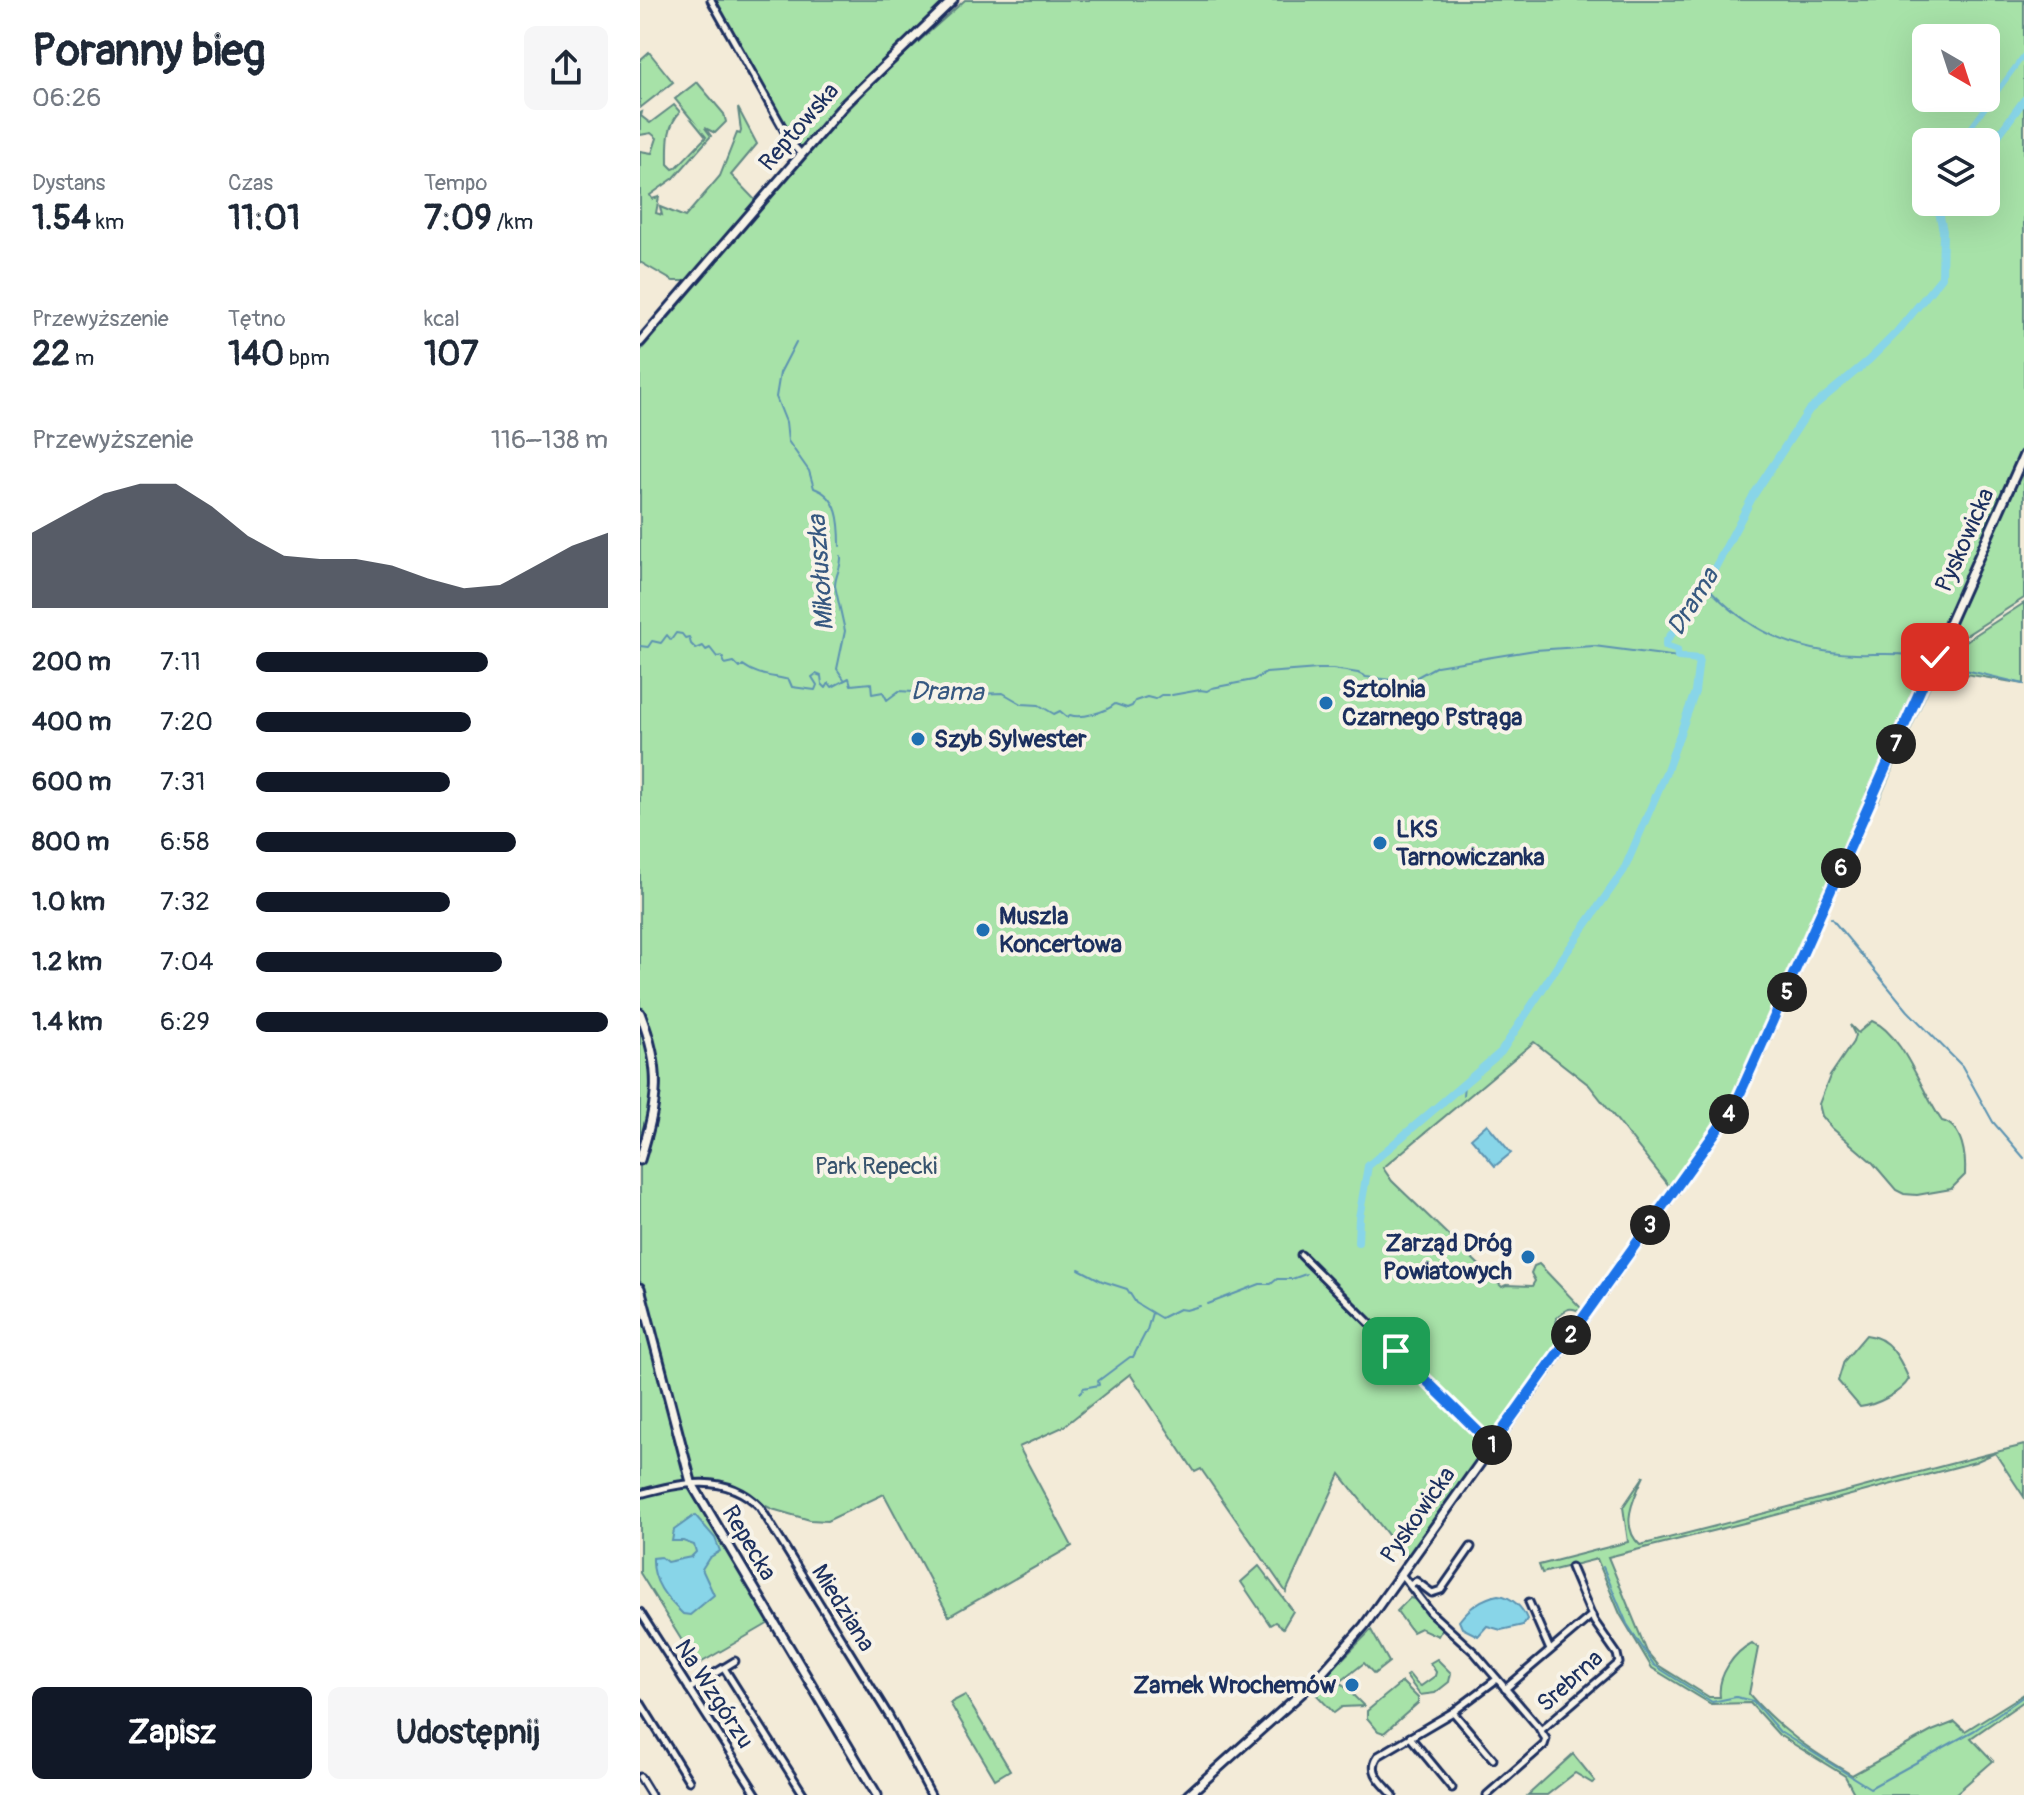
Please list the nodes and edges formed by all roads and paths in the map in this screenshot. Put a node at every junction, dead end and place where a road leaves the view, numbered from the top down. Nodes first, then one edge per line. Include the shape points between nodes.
1 (711, 0) edge
2 (953, 0) edge
3 (801, 154) junction
4 (640, 342) edge
5 (2024, 455) edge
6 (640, 1013) edge
7 (640, 1160) edge
8 (1301, 1255) dead end
9 (640, 1288) edge
10 (1492, 1445) junction
11 (691, 1482) junction
12 (640, 1494) edge
13 (1471, 1547) dead end
14 (1571, 1567) dead end
15 (1401, 1574) junction
16 (1410, 1585) junction
17 (1529, 1602) dead end
18 (640, 1612) edge
19 (1592, 1615) junction
20 (1550, 1650) junction
21 (735, 1661) dead end
22 (724, 1668) junction
23 (1497, 1679) junction
24 (689, 1689) junction
25 (1505, 1689) junction
26 (640, 1702) edge
27 (1453, 1712) junction
28 (1539, 1729) junction
29 (1410, 1737) junction
30 (1493, 1759) dead end
31 (640, 1777) edge
32 (689, 1781) dead end
33 (1452, 1788) dead end
34 (651, 1795) edge
35 (757, 1795) edge
36 (804, 1795) edge
37 (877, 1795) edge
38 (931, 1795) edge
39 (1188, 1795) edge
40 (1393, 1795) edge
41 (1487, 1795) edge

1 - 3 street
2 - 3 street, Reptowska via 858,90
3 - 4 street, Reptowska
5 - 10 street, Pyskowicka via 1741,1094
6 - 7 street via 657,1076
8 - 10 street
9 - 11 street, Repecka
10 - 15 street, Pyskowicka
11 - 12 street
11 - 37 street, Repecka
11 - 38 street, Miedziana via 721,1485 760,1507 889,1716
13 - 16 street via 1441,1590 1432,1593 1416,1581
14 - 19 street, Srebrna
15 - 16 street, Srebrna
15 - 39 street, Pyskowicka via 1323,1672
16 - 23 street, Srebrna
17 - 20 street, Srebrna
18 - 24 street, Na Wzgórzu
19 - 20 street, Srebrna
19 - 28 street, Srebrna via 1619,1663
20 - 25 street, Srebrna
21 - 22 street
22 - 24 street
22 - 36 street
23 - 25 street, Srebrna
23 - 27 street
24 - 35 street, Na Wzgórzu
25 - 28 street, Srebrna
26 - 32 street
27 - 29 street
27 - 30 street
28 - 41 street, Srebrna via 1544,1745
29 - 33 street
29 - 40 street via 1374,1763 1374,1772
31 - 34 street

